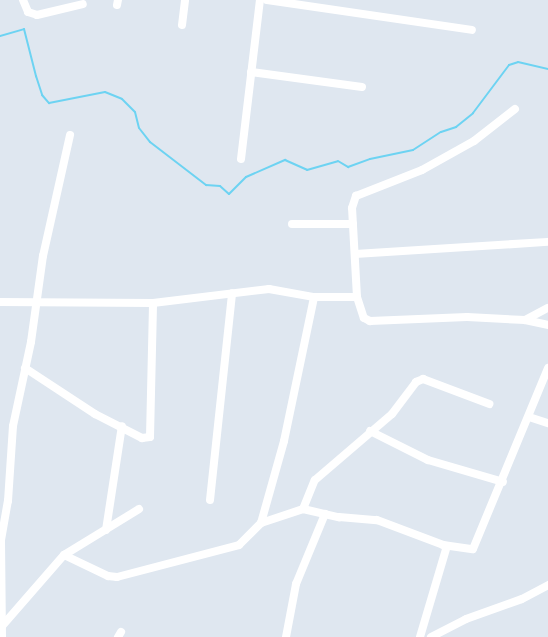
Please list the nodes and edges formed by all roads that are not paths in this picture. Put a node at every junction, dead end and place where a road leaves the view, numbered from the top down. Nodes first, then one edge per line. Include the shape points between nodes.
1 (24, 0) edge
2 (185, 0) edge
3 (260, 0) edge
4 (267, 0) edge
5 (83, 4) dead end
6 (182, 25) dead end
7 (472, 30) dead end
8 (252, 72) junction
9 (362, 87) dead end
10 (515, 109) dead end
11 (70, 135) dead end
12 (241, 159) dead end
13 (292, 224) dead end
14 (353, 224) junction
15 (548, 242) edge
16 (355, 254) junction
17 (232, 293) junction
18 (358, 297) junction
19 (314, 298) junction
20 (0, 302) edge
21 (36, 302) junction
22 (153, 303) junction
23 (548, 308) edge
24 (525, 320) junction
25 (548, 325) edge
26 (25, 368) junction
27 (548, 368) edge
28 (488, 404) dead end
29 (529, 417) junction
30 (548, 423) edge
31 (122, 426) junction
32 (370, 431) junction
33 (0, 471) edge
34 (9, 473) junction
35 (503, 482) junction
36 (210, 500) dead end
37 (139, 509) dead end
38 (303, 509) junction
39 (325, 514) junction
40 (261, 523) junction
41 (106, 530) junction
42 (447, 546) junction
43 (64, 555) junction
44 (548, 585) edge
45 (2, 626) junction
46 (2, 637) edge
47 (286, 637) edge
48 (420, 637) edge
49 (431, 637) edge

1 - 5 street via 32,14
2 - 6 street
3 - 8 street
4 - 7 street
8 - 9 street
8 - 12 street
10 - 14 street via 474,141 422,170 356,196 352,208
11 - 21 street
13 - 14 street
14 - 16 street
15 - 16 street
16 - 18 street
17 - 19 street via 269,289
17 - 22 street
17 - 36 street
18 - 19 street
18 - 24 street via 364,318 370,322 467,317
19 - 40 street via 284,441
20 - 21 street
21 - 22 street
21 - 26 street
22 - 31 street via 150,437 142,438
23 - 24 street
24 - 25 street
26 - 31 street via 85,409
26 - 34 street via 13,426
27 - 29 street
28 - 32 street via 423,379 416,382 392,414
29 - 30 street
29 - 35 street
31 - 41 street
32 - 35 street via 428,460
32 - 38 street via 315,480
33 - 34 street
34 - 45 street via 1,540
35 - 42 street via 476,548
37 - 41 street
38 - 39 street
38 - 40 street
39 - 42 street via 377,520
39 - 47 street via 296,584
40 - 43 street via 239,545 117,576 108,576
41 - 43 street
42 - 48 street
43 - 45 street
44 - 49 street
45 - 46 street

